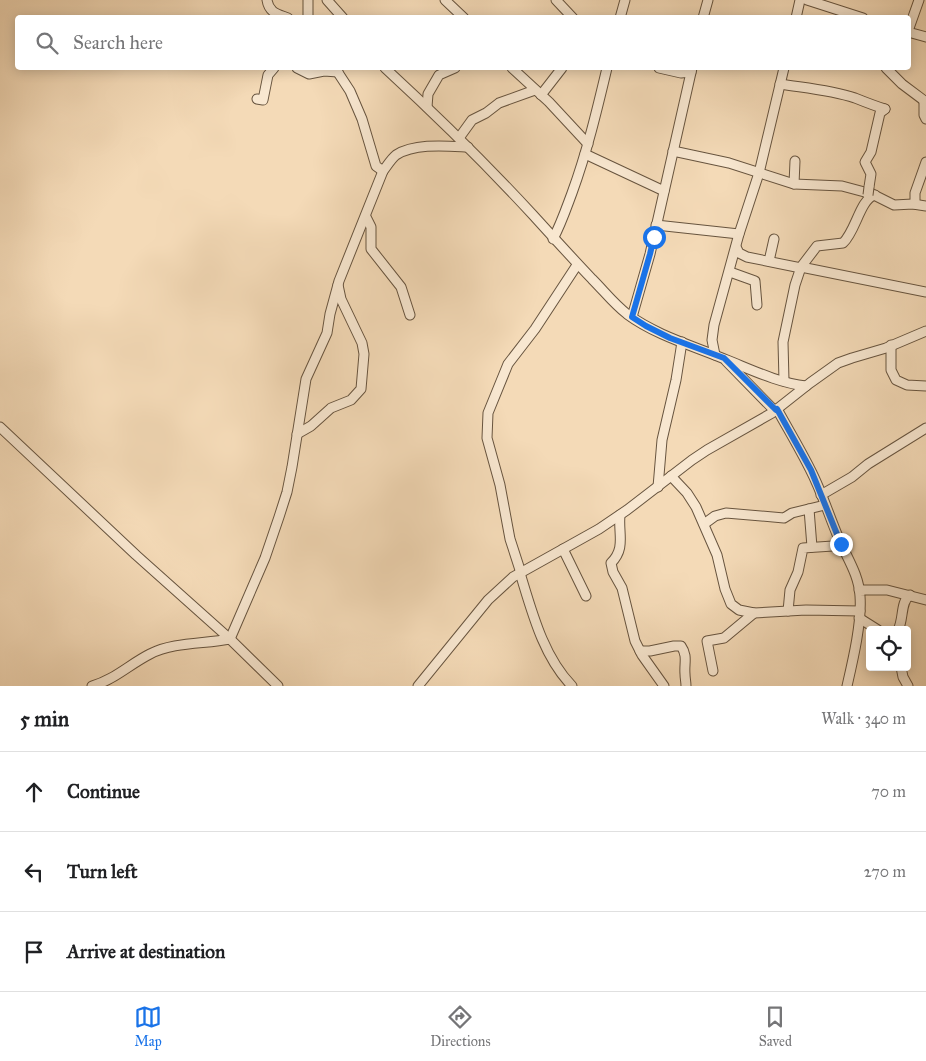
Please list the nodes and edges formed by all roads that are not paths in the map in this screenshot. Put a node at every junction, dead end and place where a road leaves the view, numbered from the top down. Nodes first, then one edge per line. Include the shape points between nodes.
1 (267, 0) edge
2 (308, 0) edge
3 (327, 0) edge
4 (445, 0) edge
5 (556, 0) edge
6 (624, 0) edge
7 (708, 0) edge
8 (800, 0) edge
9 (807, 0) edge
10 (918, 0) edge
11 (280, 15) edge
12 (308, 15) edge
13 (340, 15) edge
14 (461, 15) edge
15 (570, 15) edge
16 (621, 15) edge
17 (704, 15) edge
18 (797, 15) edge
19 (853, 15) edge
20 (911, 22) edge
21 (911, 33) edge
22 (926, 37) edge
23 (272, 70) edge
24 (301, 70) edge
25 (336, 70) edge
26 (387, 70) edge
27 (450, 70) edge
28 (514, 70) edge
29 (560, 70) edge
30 (606, 70) edge
31 (668, 70) edge
32 (692, 70) edge
33 (784, 70) edge
34 (888, 70) edge
35 (900, 70) edge
36 (898, 80) junction
37 (780, 84) junction
38 (538, 92) junction
39 (257, 99) dead end
40 (925, 101) edge
41 (427, 107) junction
42 (926, 119) edge
43 (459, 138) junction
44 (588, 144) junction
45 (468, 147) junction
46 (673, 151) junction
47 (585, 154) junction
48 (795, 161) dead end
49 (926, 162) edge
50 (383, 171) junction
51 (759, 173) junction
52 (794, 184) junction
53 (664, 191) junction
54 (871, 192) junction
55 (913, 201) junction
56 (926, 206) edge
57 (366, 217) junction
58 (656, 225) junction
59 (739, 234) junction
60 (553, 239) junction
61 (774, 239) dead end
62 (736, 247) junction
63 (769, 261) junction
64 (577, 264) junction
65 (801, 267) junction
66 (730, 272) junction
67 (338, 285) junction
68 (926, 292) edge
69 (757, 305) dead end
70 (410, 315) dead end
71 (632, 317) junction
72 (926, 331) edge
73 (713, 334) junction
74 (682, 342) junction
75 (891, 345) junction
76 (697, 348) junction
77 (719, 357) junction
78 (784, 381) junction
79 (806, 386) junction
80 (926, 386) edge
81 (776, 410) junction
82 (0, 427) edge
83 (926, 428) edge
84 (297, 434) junction
85 (671, 476) junction
86 (658, 486) junction
87 (821, 495) junction
88 (825, 505) junction
89 (809, 509) junction
90 (620, 515) junction
91 (704, 524) junction
92 (841, 544) junction
93 (812, 547) junction
94 (563, 549) junction
95 (520, 573) junction
96 (859, 590) junction
97 (910, 595) junction
98 (586, 596) dead end
99 (926, 600) edge
100 (788, 611) junction
101 (754, 613) junction
102 (859, 614) junction
103 (873, 626) edge
104 (900, 626) edge
105 (230, 639) junction
106 (640, 651) junction
107 (713, 671) dead end
108 (902, 671) edge
109 (92, 686) edge
110 (278, 686) edge
111 (418, 686) edge
112 (572, 686) edge
113 (664, 686) edge
114 (686, 686) edge
115 (847, 686) edge
116 (908, 686) edge

1 - 11 street via 270,8
2 - 12 street
3 - 13 street
4 - 14 street
5 - 15 street
6 - 16 street
7 - 17 street
8 - 18 street
9 - 19 street
10 - 20 street
21 - 22 street
23 - 39 street via 268,75 263,100
24 - 25 street via 310,74
25 - 50 street via 350,91 362,119 376,166
26 - 41 street
27 - 41 street via 439,75 428,94
28 - 38 street
29 - 38 street
30 - 44 street
31 - 32 street via 681,73
32 - 46 street
33 - 37 street
34 - 36 street
35 - 36 street
36 - 40 street
37 - 51 street
37 - 54 street via 855,98 885,108 880,113 866,162 871,174
38 - 43 street via 499,103 472,120
38 - 44 street
40 - 42 street
41 - 43 street
43 - 45 street
44 - 47 street
45 - 50 street via 434,146 405,152 395,156
45 - 60 street
46 - 51 street
46 - 53 street
47 - 53 street
47 - 60 street
48 - 52 street
49 - 55 street
50 - 57 street
51 - 52 street
51 - 59 street
52 - 54 street via 833,185
53 - 58 street
54 - 55 street via 894,205
54 - 65 street via 844,243 817,246
55 - 56 street
57 - 67 street
57 - 70 street via 371,226 371,249 401,287
58 - 59 street
58 - 71 street
59 - 62 street
60 - 64 street
61 - 63 street
62 - 63 street via 747,257
62 - 66 street
63 - 65 street
64 - 71 street
64 - 95 street via 508,364 488,413 487,438
65 - 68 street
65 - 78 street via 783,342
66 - 69 street via 755,281
66 - 73 street
67 - 84 street via 327,333 306,379
67 - 84 street via 341,299 362,343 364,360 360,389 351,400 331,408
71 - 74 street
72 - 75 street
73 - 76 street
73 - 77 street
74 - 76 street
74 - 86 street via 662,440
75 - 79 street via 838,364
75 - 80 street via 891,370 896,380 907,385
76 - 77 street
77 - 78 street
77 - 81 street
78 - 79 street
79 - 81 street
81 - 85 street via 707,450
81 - 87 street via 811,470
82 - 105 street
83 - 87 street
84 - 105 street via 282,508 265,558
85 - 86 street
85 - 91 street via 688,493
86 - 90 street
87 - 88 street
88 - 89 street
88 - 92 street
89 - 91 street via 784,518 726,513
89 - 93 street
90 - 94 street
90 - 106 street via 621,550 611,563 622,588 631,630
91 - 101 street via 731,604 738,610
92 - 93 street
92 - 96 street
93 - 100 street via 802,550 790,590
94 - 95 street
94 - 98 street
95 - 111 street via 488,600
95 - 112 street via 548,652
96 - 97 street via 887,590
96 - 102 street
97 - 99 street
97 - 104 street via 905,600
100 - 101 street
100 - 102 street
101 - 107 street via 724,638 707,641
102 - 103 street
102 - 115 street
105 - 109 street via 151,653 106,682
105 - 110 street
106 - 113 street
106 - 114 street via 681,646 686,661
108 - 116 street

